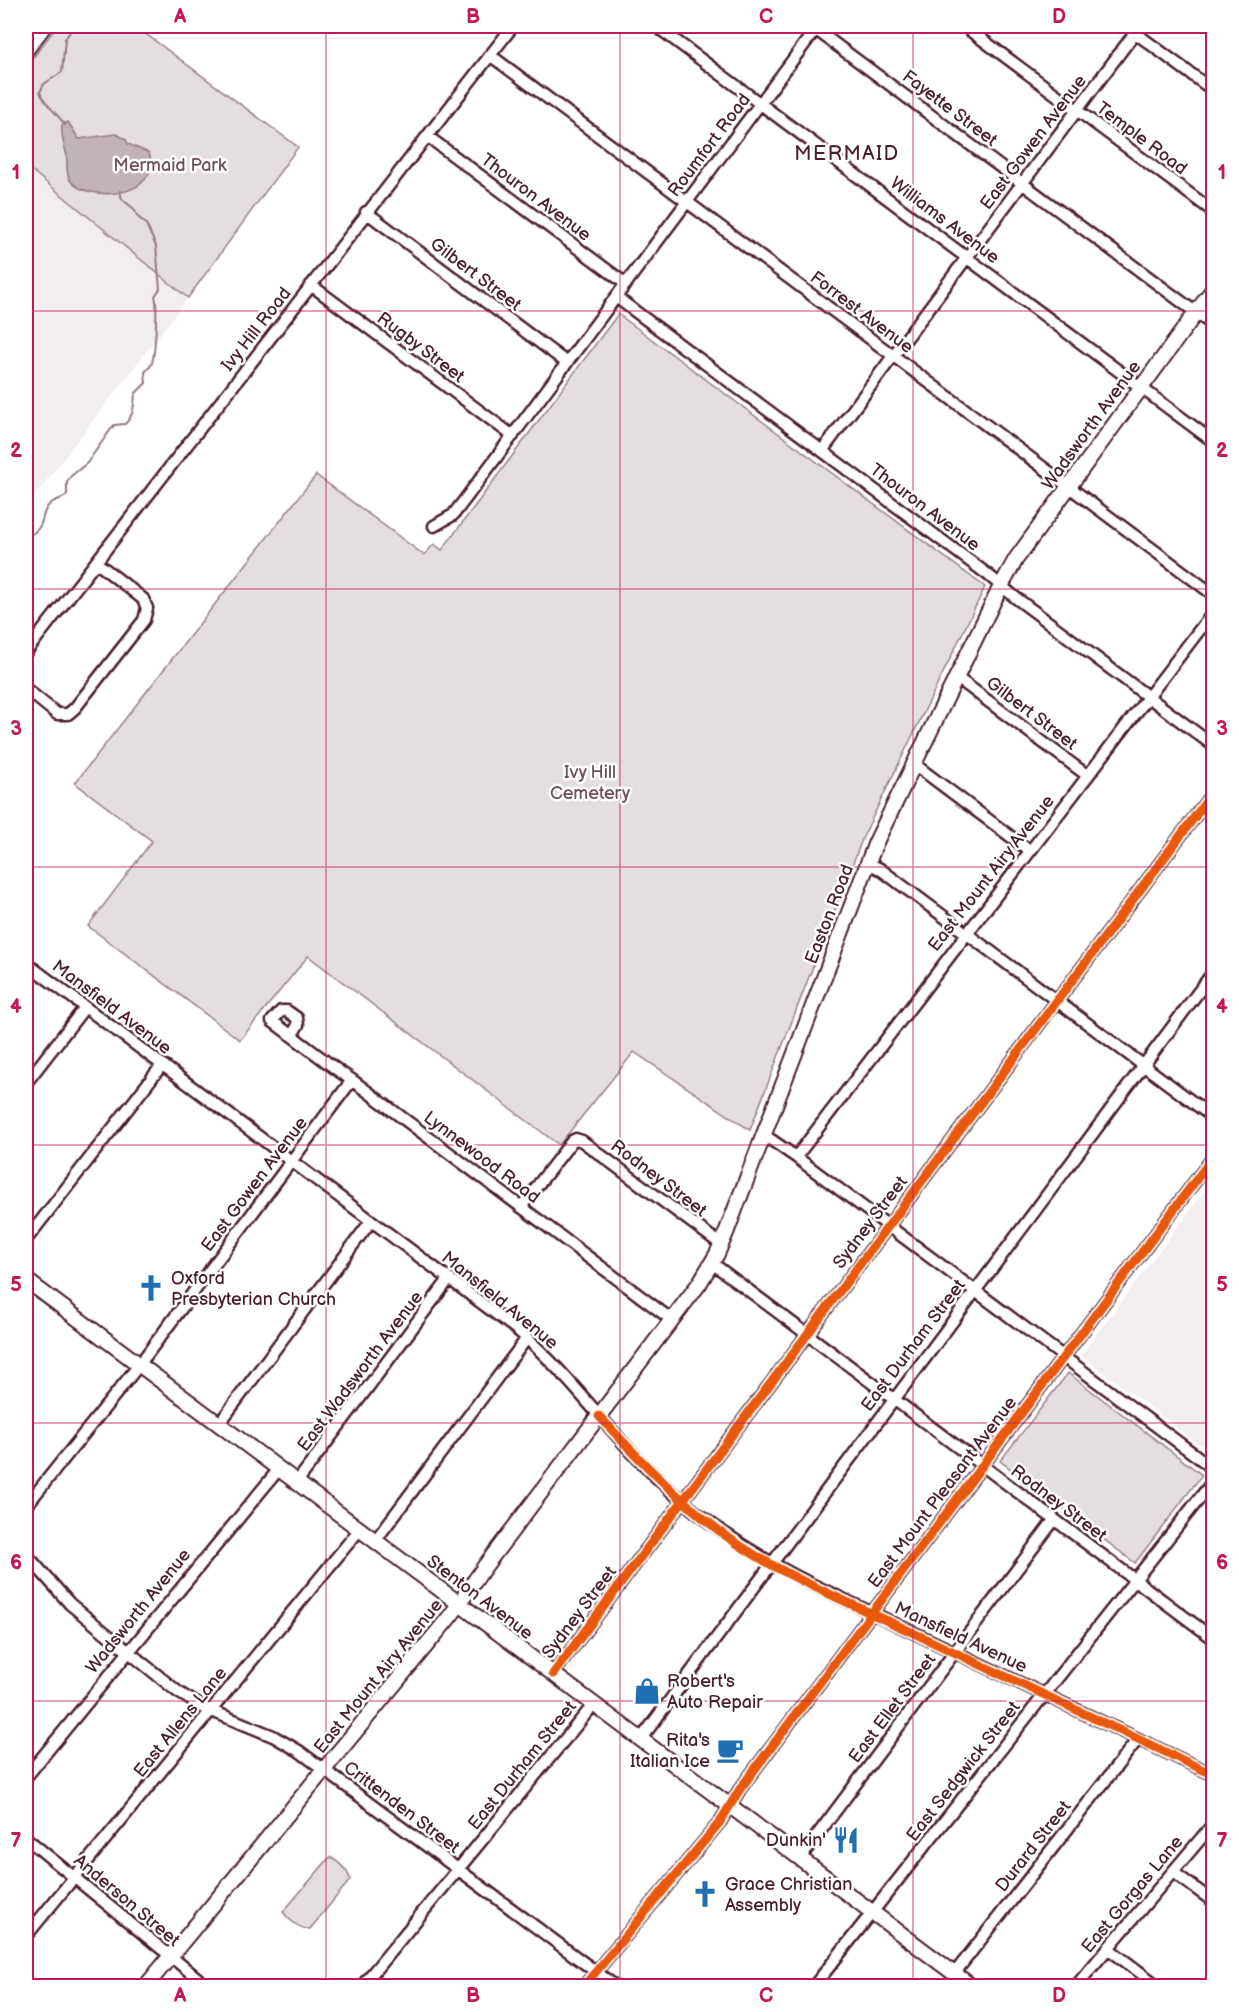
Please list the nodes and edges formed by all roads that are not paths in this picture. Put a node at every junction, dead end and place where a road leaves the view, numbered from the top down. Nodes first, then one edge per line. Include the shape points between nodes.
1 (45, 26) edge
2 (513, 26) edge
3 (656, 26) edge
4 (964, 26) edge
5 (815, 27) edge
6 (1133, 28) edge
7 (26, 50) edge
8 (490, 55) junction
9 (1214, 91) edge
10 (760, 103) junction
11 (1077, 110) junction
12 (427, 136) junction
13 (1023, 183) junction
14 (687, 202) junction
15 (366, 212) junction
16 (1214, 212) edge
17 (967, 257) junction
18 (626, 284) junction
19 (310, 285) junction
20 (1214, 288) edge
21 (616, 297) junction
22 (1196, 312) junction
23 (1214, 326) edge
24 (893, 356) junction
25 (567, 363) junction
26 (1141, 388) junction
27 (513, 436) junction
28 (1214, 442) edge
29 (822, 451) junction
30 (1068, 486) junction
31 (434, 526) dead end
32 (96, 562) junction
33 (1001, 586) junction
34 (1214, 595) edge
35 (1214, 611) edge
36 (26, 652) edge
37 (956, 677) junction
38 (26, 689) edge
39 (1148, 697) junction
40 (1214, 746) edge
41 (914, 764) junction
42 (1088, 776) junction
43 (1214, 791) edge
44 (1030, 851) junction
45 (868, 863) junction
46 (967, 934) junction
47 (26, 963) edge
48 (1214, 971) edge
49 (1202, 986) junction
50 (1214, 994) edge
51 (1056, 1000) junction
52 (85, 1007) junction
53 (292, 1035) junction
54 (162, 1065) junction
55 (1143, 1065) junction
56 (352, 1080) junction
57 (26, 1083) edge
58 (1214, 1118) edge
59 (764, 1136) junction
60 (1214, 1156) edge
61 (796, 1157) junction
62 (292, 1161) junction
63 (521, 1207) junction
64 (371, 1221) junction
65 (888, 1225) junction
66 (26, 1240) edge
67 (722, 1245) junction
68 (712, 1263) junction
69 (449, 1279) junction
70 (26, 1280) edge
71 (975, 1290) junction
72 (672, 1320) junction
73 (806, 1334) junction
74 (527, 1338) junction
75 (1064, 1357) junction
76 (139, 1365) junction
77 (894, 1400) junction
78 (599, 1416) junction
79 (219, 1424) junction
80 (982, 1466) junction
81 (279, 1469) junction
82 (1214, 1469) edge
83 (1214, 1480) edge
84 (297, 1482) junction
85 (682, 1500) junction
86 (26, 1506) edge
87 (1054, 1520) junction
88 (360, 1529) junction
89 (375, 1540) junction
90 (26, 1554) edge
91 (771, 1564) junction
92 (1134, 1579) junction
93 (459, 1604) junction
94 (872, 1614) junction
95 (1214, 1639) edge
96 (128, 1652) junction
97 (955, 1653) junction
98 (553, 1674) junction
99 (1044, 1695) junction
100 (594, 1704) junction
101 (211, 1711) junction
102 (641, 1739) junction
103 (1138, 1739) junction
104 (324, 1770) junction
105 (1214, 1775) edge
106 (26, 1777) edge
107 (730, 1806) junction
108 (1214, 1823) edge
109 (26, 1838) edge
110 (800, 1858) junction
111 (458, 1870) junction
112 (1173, 1872) junction
113 (74, 1877) junction
114 (1214, 1902) edge
115 (873, 1912) junction
116 (26, 1936) edge
117 (1109, 1950) junction
118 (170, 1957) junction
119 (596, 1972) junction
120 (954, 1974) junction
121 (146, 1986) edge
122 (207, 1986) edge
123 (362, 1986) edge
124 (584, 1986) edge
125 (615, 1986) edge
126 (814, 1986) edge
127 (971, 1986) edge
128 (1076, 1986) edge
129 (1158, 1986) edge

1 - 7 main road
2 - 8 street, Ivy Hill Road
3 - 10 street, Williams Avenue
4 - 11 street, Temple Road
5 - 10 street, Roumfort Road
5 - 13 street, Fayette Street
6 - 9 street
6 - 11 street, East Gowen Avenue
8 - 12 street, Ivy Hill Road
8 - 14 street, Forrest Avenue
10 - 14 street, Roumfort Road
10 - 17 street, Williams Avenue
11 - 13 street, East Gowen Avenue
11 - 16 street, Temple Road
12 - 15 street, Ivy Hill Road
12 - 18 street, Thouron Avenue
13 - 17 street, East Gowen Avenue
13 - 22 street, Fayette Street
14 - 18 street, Roumfort Road
14 - 24 street, Forrest Avenue
15 - 19 street, Ivy Hill Road
15 - 25 street, Gilbert Street
17 - 24 street, East Gowen Avenue
17 - 26 street, Williams Avenue
18 - 21 street, Roumfort Road
19 - 27 street, Rugby Street
19 - 32 street, Ivy Hill Road
20 - 22 main road, Wadsworth Avenue
21 - 25 street
21 - 29 street, Thouron Avenue
22 - 23 street, Fayette Street
22 - 26 main road, Wadsworth Avenue
24 - 29 street, East Gowen Avenue
24 - 30 street, Forrest Avenue
25 - 27 street
26 - 28 street, Williams Avenue
26 - 30 main road, Wadsworth Avenue
27 - 31 street via 453,515
29 - 33 street, Thouron Avenue
30 - 33 main road, Wadsworth Avenue
30 - 34 street, Forrest Avenue
32 - 36 street, Ivy Hill Road
32 - 38 street via 146,602 144,620 68,714 57,714
33 - 37 main road, Easton Road
33 - 39 street, Thouron Avenue
35 - 39 street, East Mount Airy Avenue
37 - 41 main road, Easton Road
37 - 42 street, Gilbert Street
39 - 40 street, Thouron Avenue
39 - 42 street, East Mount Airy Avenue
41 - 44 street
41 - 45 main road, Easton Road
42 - 44 street, East Mount Airy Avenue
43 - 51 street, Sydney Street
44 - 46 street, East Mount Airy Avenue
45 - 46 street
45 - 59 main road, Easton Road
46 - 51 street
46 - 61 street, East Mount Airy Avenue
47 - 52 street, Mansfield Avenue
48 - 49 street, East Durham Street
49 - 50 street
49 - 55 street, East Durham Street
51 - 55 street
51 - 65 street, Sydney Street
52 - 54 street, Mansfield Avenue
52 - 57 street
53 - 53 street, Lynnewood Road via 297,1018 281,1011 272,1021
53 - 56 street, Lynnewood Road
54 - 62 street, Mansfield Avenue
54 - 66 street
55 - 58 street
55 - 71 street, East Durham Street
56 - 62 street, East Gowen Avenue
56 - 63 street, Lynnewood Road
59 - 61 street
59 - 67 main road, Easton Road
60 - 75 street, East Mount Pleasant Avenue
61 - 65 street
62 - 64 street, Mansfield Avenue
62 - 76 street, East Gowen Avenue
63 - 67 street, Rodney Street via 576,1139
63 - 72 street, Lynnewood Road
64 - 69 street, Mansfield Avenue
64 - 79 street
65 - 71 street
65 - 73 street, Sydney Street
67 - 68 main road, Easton Road
68 - 72 main road, East Mount Airy Avenue
68 - 73 street, Rodney Street
69 - 74 street, Mansfield Avenue
69 - 84 street, East Wadsworth Avenue
70 - 76 main road, Stenton Avenue
71 - 75 street
71 - 77 street, East Durham Street
72 - 78 main road, East Mount Airy Avenue
73 - 77 street, Rodney Street
73 - 85 street, Sydney Street
74 - 78 street, Mansfield Avenue
74 - 89 street
75 - 80 street, East Mount Pleasant Avenue
75 - 82 street
76 - 79 main road, Stenton Avenue
76 - 86 street, East Gowen Avenue
77 - 80 street, Rodney Street
77 - 91 street, East Durham Street
78 - 85 street, Mansfield Avenue
78 - 93 main road, East Mount Airy Avenue
79 - 81 main road, Stenton Avenue
80 - 87 street, Rodney Street
80 - 94 street, East Mount Pleasant Avenue
81 - 84 main road, Stenton Avenue
81 - 96 street, Wadsworth Avenue
83 - 92 street, East Sedgwick Street
84 - 88 main road, Stenton Avenue
85 - 91 street, Mansfield Avenue via 718,1530
85 - 98 street, Sydney Street
87 - 92 street, Rodney Street
87 - 97 street, East Ellet Street
88 - 89 main road, Stenton Avenue
88 - 101 street, East Allens Lane
89 - 93 main road, Stenton Avenue
90 - 96 street, Crittenden Street via 70,1604
91 - 94 street, Mansfield Avenue
91 - 102 street, East Durham Street
92 - 95 street, Rodney Street
92 - 99 street, East Sedgwick Street
93 - 98 main road, Stenton Avenue
93 - 104 main road, East Mount Airy Avenue
94 - 97 street, Mansfield Avenue
94 - 107 street, East Mount Pleasant Avenue
96 - 101 street, Crittenden Street via 178,1692
96 - 106 street, Wadsworth Avenue
97 - 99 street, Mansfield Avenue
97 - 110 street, East Ellet Street
98 - 100 main road, Stenton Avenue
99 - 103 street, Mansfield Avenue
99 - 115 street, East Sedgwick Street
100 - 102 main road, Stenton Avenue
100 - 111 street, East Durham Street
101 - 104 street, Crittenden Street via 282,1740
101 - 113 street, East Allens Lane
102 - 107 main road, Stenton Avenue
103 - 105 street, Mansfield Avenue
103 - 120 street, Durard Street
104 - 111 street, Crittenden Street
104 - 118 main road, East Mount Airy Avenue
107 - 110 main road, Stenton Avenue
107 - 119 street, East Mount Pleasant Avenue
108 - 112 street, East Gorgas Lane
109 - 113 street, Anderson Street
110 - 115 main road, Stenton Avenue
111 - 119 street, Crittenden Street
111 - 123 street, East Durham Street
112 - 114 street
112 - 117 street, East Gorgas Lane
113 - 116 street, East Allens Lane
113 - 118 street, Anderson Street
115 - 120 main road, Stenton Avenue
115 - 126 street, East Sedgwick Street
117 - 128 street, East Gorgas Lane
117 - 129 street
118 - 121 main road, East Mount Airy Avenue
118 - 122 street, Anderson Street
119 - 124 street, East Mount Pleasant Avenue
119 - 125 street, Crittenden Street
120 - 127 main road, Stenton Avenue

